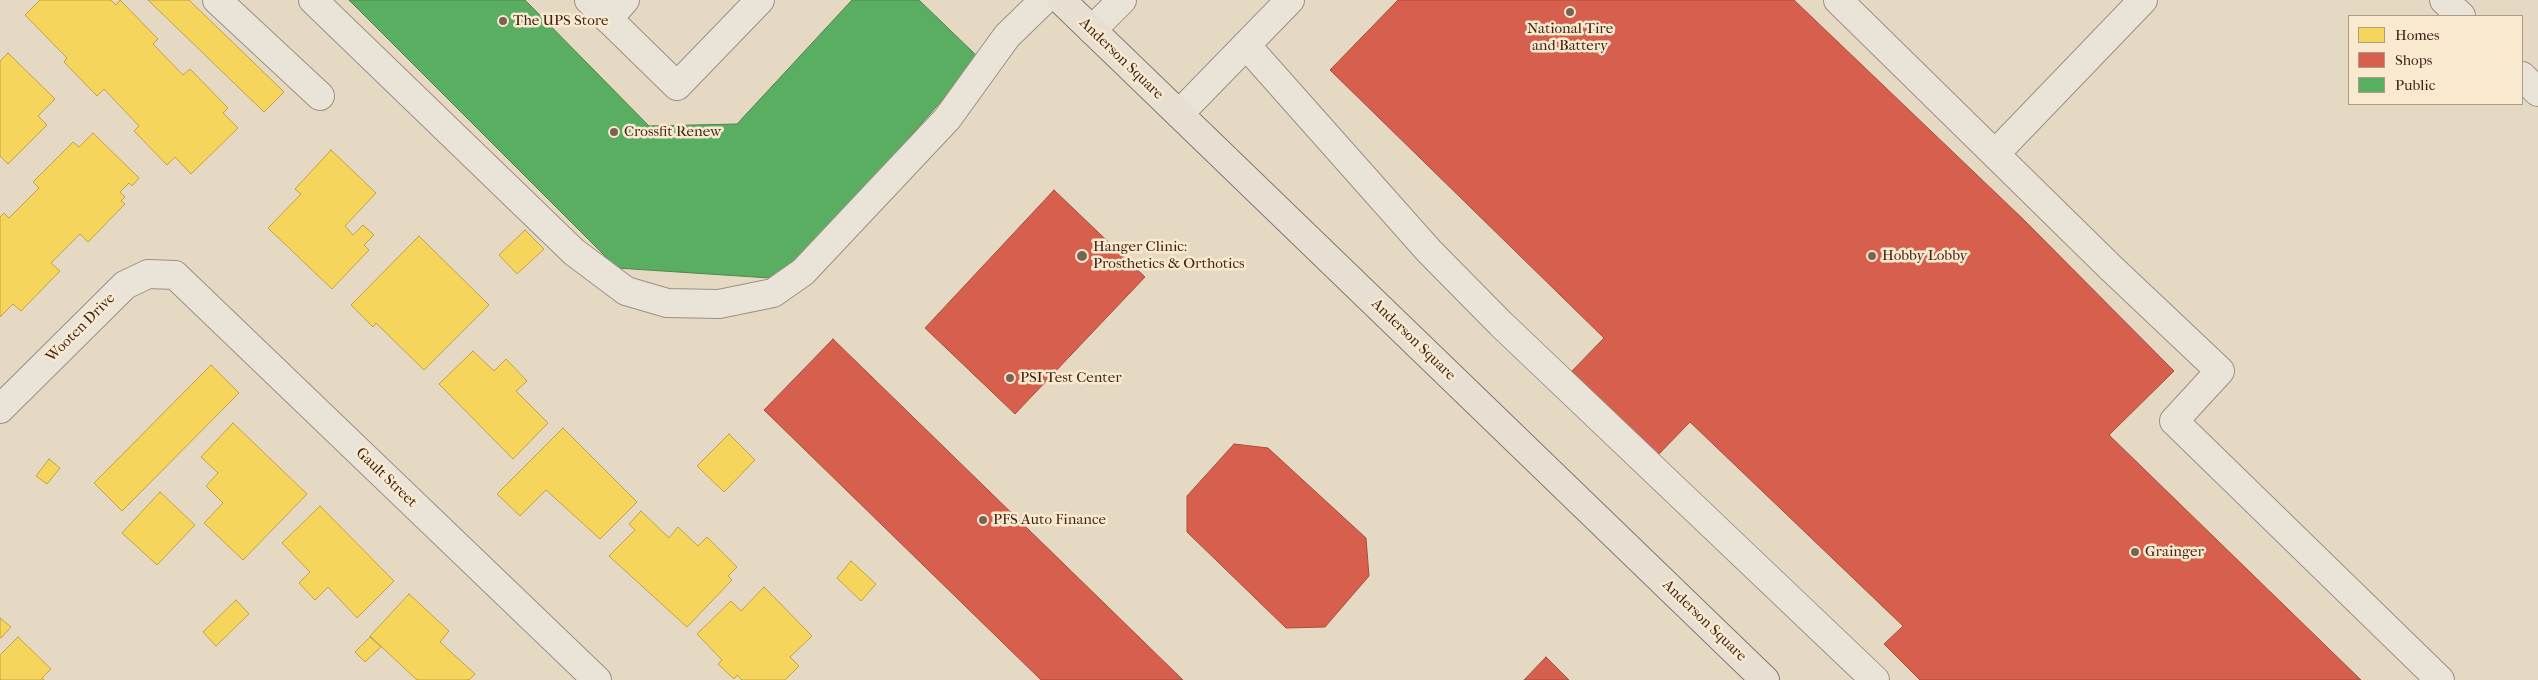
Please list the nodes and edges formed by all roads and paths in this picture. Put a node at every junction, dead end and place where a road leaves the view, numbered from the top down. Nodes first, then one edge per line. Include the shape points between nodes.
1 (217, 0) edge
2 (313, 0) edge
3 (589, 0) edge
4 (760, 0) edge
5 (1044, 0) edge
6 (1061, 0) edge
7 (1122, 0) edge
8 (1290, 0) edge
9 (1838, 0) edge
10 (2143, 0) edge
11 (2444, 0) edge
12 (617, 9) edge
13 (2460, 15) edge
14 (1092, 30) junction
15 (1246, 45) junction
16 (2523, 77) edge
17 (2538, 92) edge
18 (320, 96) dead end
19 (1179, 114) junction
20 (1995, 154) junction
21 (175, 275) joint
22 (0, 409) edge
23 (598, 680) edge
24 (1765, 680) edge
25 (1875, 680) edge
26 (2440, 680) edge

1 - 18 street
2 - 5 street via 574,252 626,291 667,303 719,304 773,293 803,272 947,119 1007,36
3 - 12 street
4 - 12 street via 677,86
6 - 14 main road, Anderson Square
7 - 14 street
8 - 15 street
9 - 20 street
10 - 20 street
11 - 13 street
14 - 19 main road, Anderson Square
15 - 19 street
15 - 25 street via 1429,251
16 - 17 street
19 - 24 main road, Anderson Square
20 - 26 street via 2220,371 2174,421
21 - 22 street, Wooten Drive via 148,274 125,285
21 - 23 street, Gault Street

